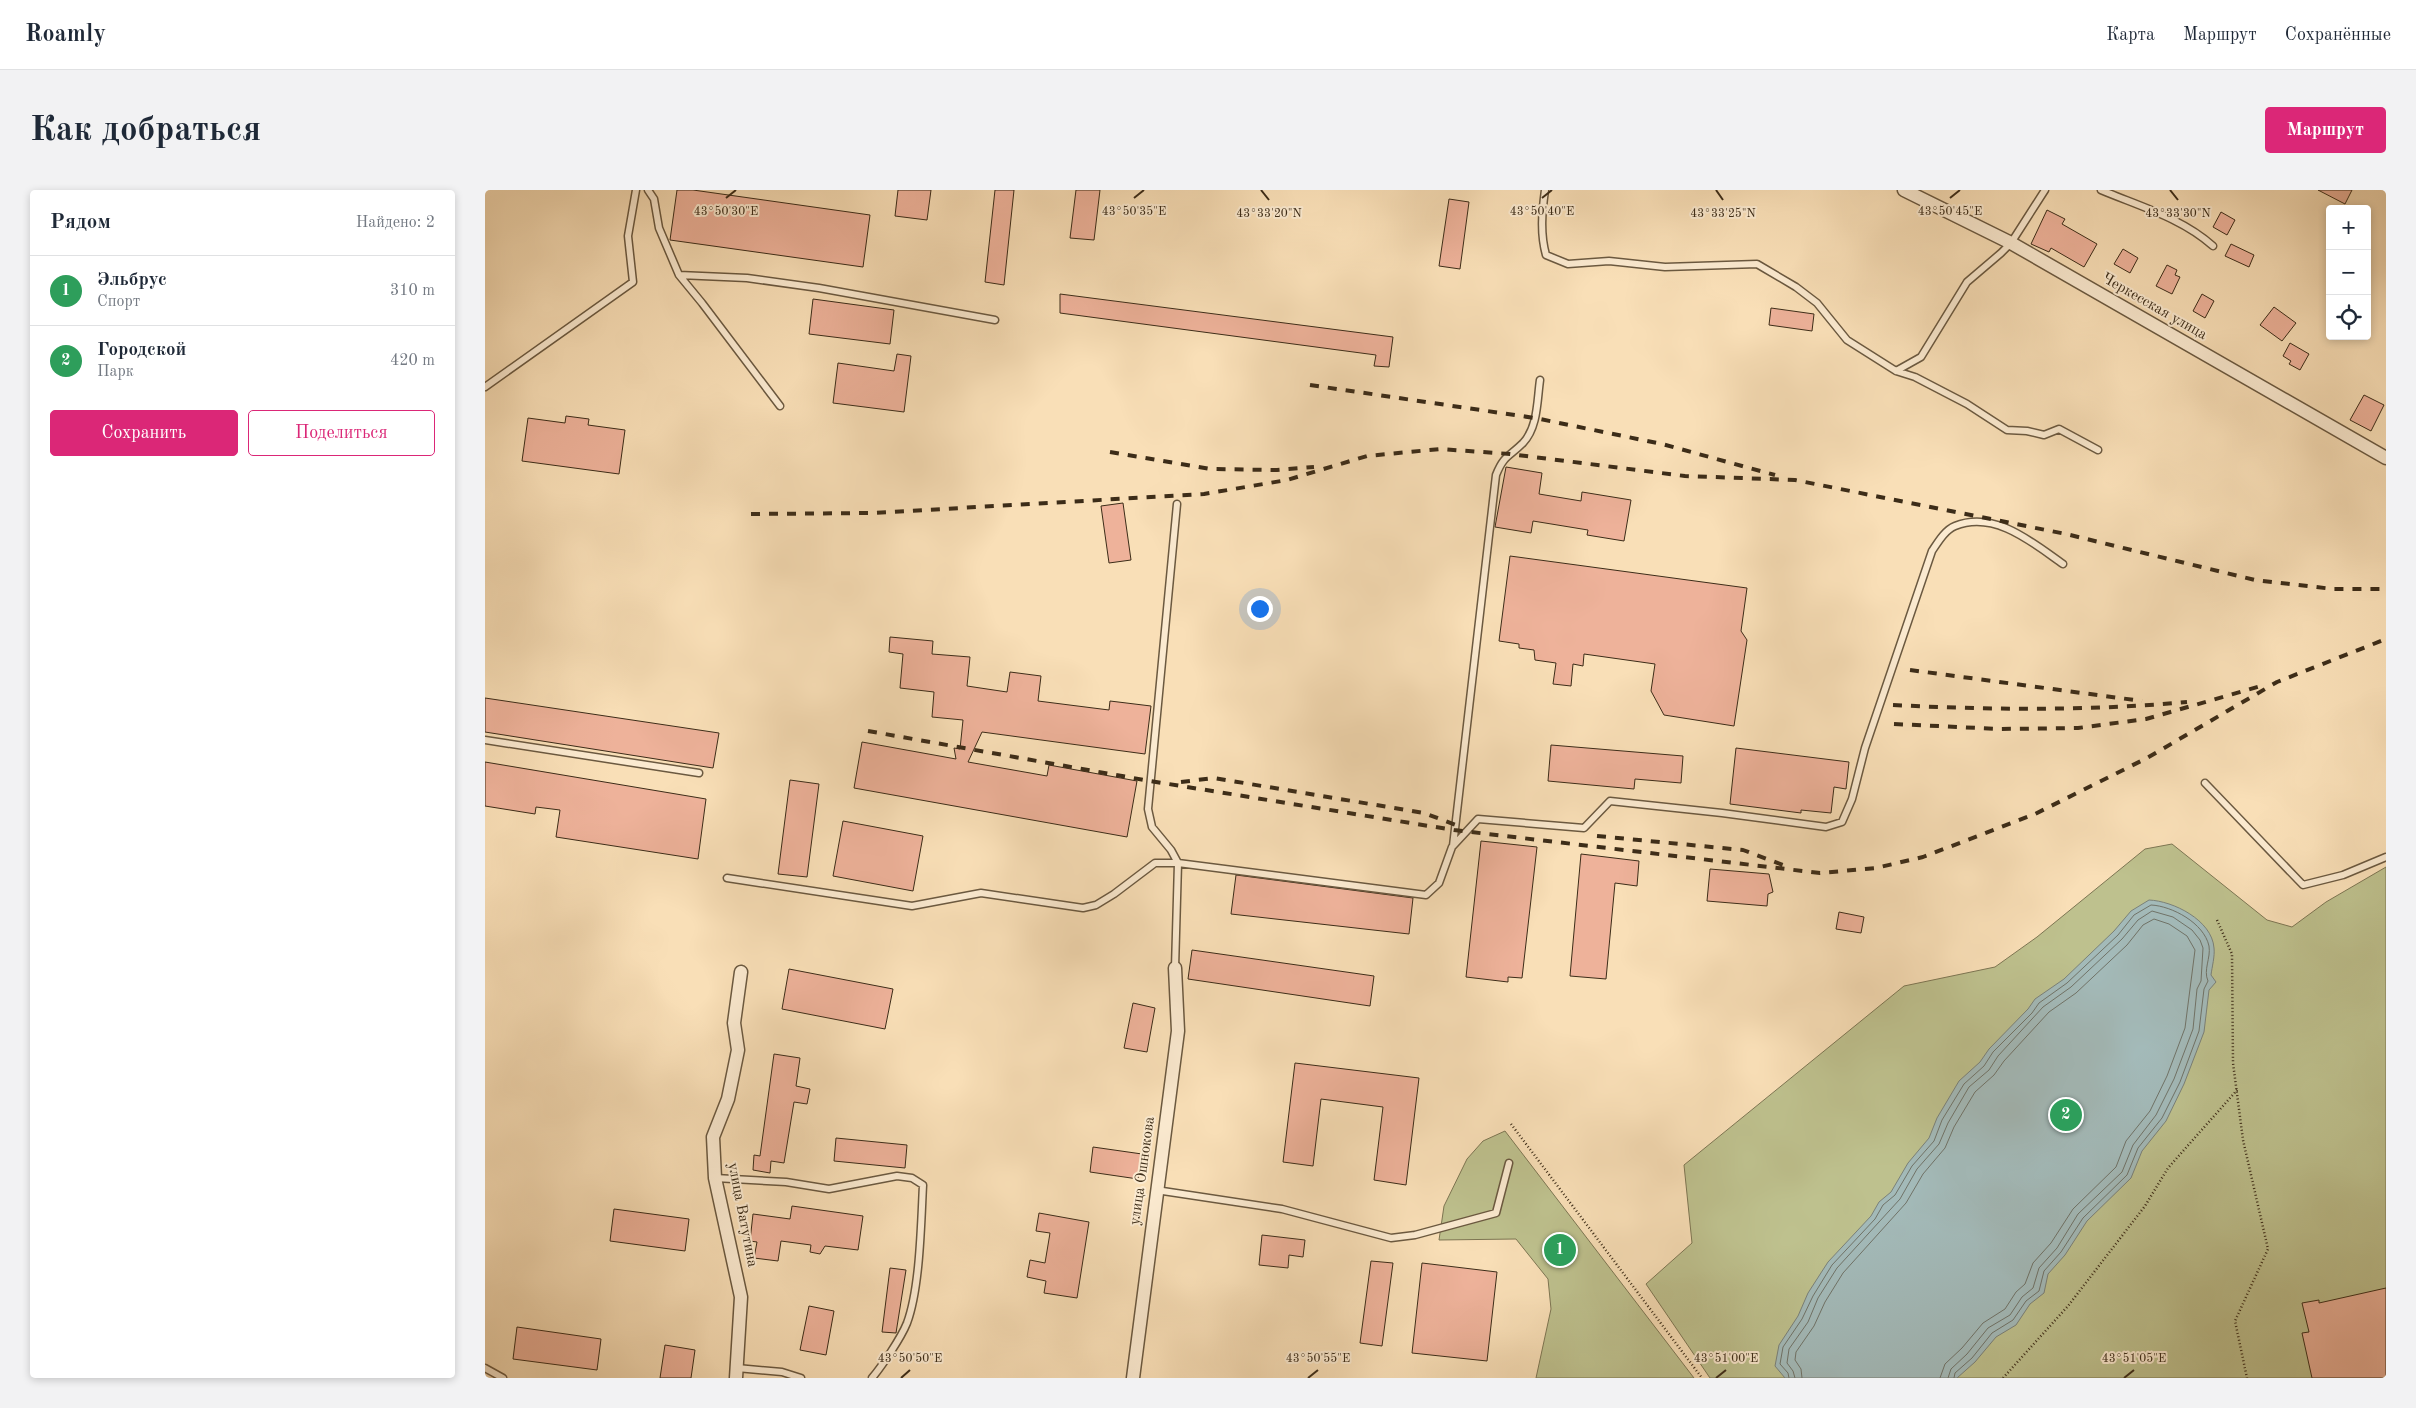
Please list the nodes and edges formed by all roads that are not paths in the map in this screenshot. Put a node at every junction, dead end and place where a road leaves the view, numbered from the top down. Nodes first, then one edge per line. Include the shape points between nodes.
1 (636, 190) edge
2 (648, 190) edge
3 (1545, 190) edge
4 (1904, 190) edge
5 (2045, 190) edge
6 (2101, 190) edge
7 (2011, 243) junction
8 (2213, 246) dead end
9 (679, 276) junction
10 (995, 320) dead end
11 (1896, 371) junction
12 (1541, 380) dead end
13 (485, 387) edge
14 (780, 406) dead end
15 (2098, 450) dead end
16 (2386, 458) edge
17 (1177, 504) dead end
18 (2063, 564) dead end
19 (485, 740) edge
20 (699, 773) dead end
21 (2205, 783) dead end
22 (1452, 847) junction
23 (2386, 857) edge
24 (1178, 863) junction
25 (727, 878) dead end
26 (1175, 968) joint
27 (741, 972) dead end
28 (1509, 1163) dead end
29 (715, 1178) junction
30 (1156, 1190) junction
31 (485, 1368) edge
32 (736, 1373) edge
33 (503, 1378) edge
34 (801, 1378) edge
35 (872, 1378) edge
36 (1133, 1378) edge

1 - 13 lane via 628,236 633,282
2 - 9 lane via 654,199 659,228
3 - 11 lane via 1541,220 1546,255 1568,264 1609,261 1665,266 1757,264 1817,303 1847,340
4 - 7 street, Черкесская улица
5 - 7 lane
6 - 8 lane via 2184,224
7 - 11 lane via 1967,282 1921,357
7 - 16 street, Черкесская улица
9 - 10 lane via 747,278 819,288
9 - 14 lane via 703,302
11 - 15 lane via 1915,377 1967,404 2007,430 2044,435 2059,429
12 - 22 lane via 1531,431 1523,443 1502,461 1496,475
17 - 24 lane via 1148,809 1152,827
18 - 22 lane via 1994,523 1954,526 1943,536 1932,551 1842,822 1826,827 1610,801 1585,828 1478,819
19 - 20 lane
21 - 23 lane via 2303,885 2343,875
22 - 24 lane via 1439,882 1426,895
24 - 25 lane via 1155,863 1114,894 1096,905 1083,908 981,893 912,906
24 - 26 lane
26 - 30 street, улица Ошнокова via 1178,1031
27 - 29 street, улица Ватутина via 734,1023 739,1050 729,1099 713,1137
28 - 30 lane via 1496,1213 1415,1236 1391,1238 1282,1209
29 - 32 street, улица Ватутина via 741,1297
29 - 35 lane via 829,1188 897,1176 912,1178 923,1185 913,1297 907,1324
30 - 36 street, улица Ошнокова
31 - 33 lane
32 - 34 lane via 782,1372

